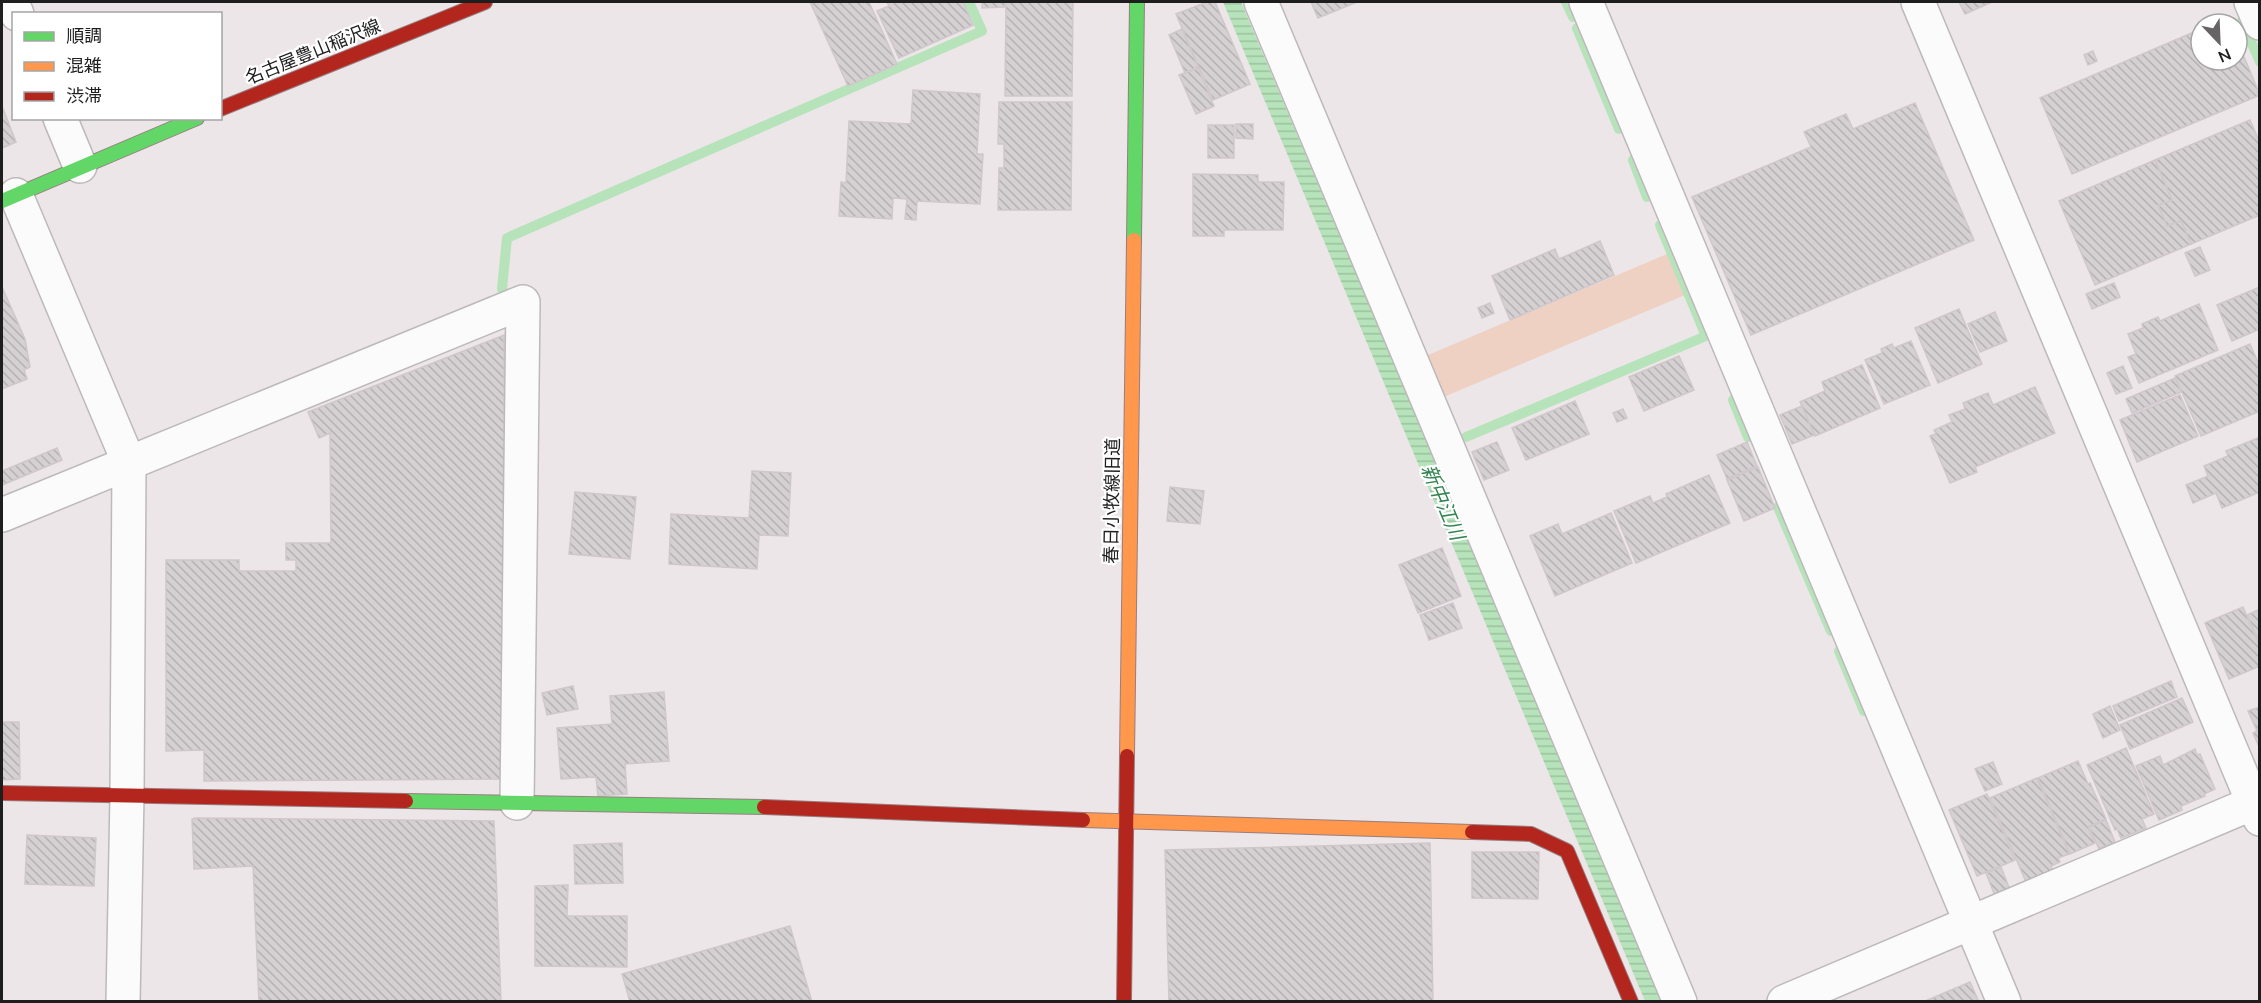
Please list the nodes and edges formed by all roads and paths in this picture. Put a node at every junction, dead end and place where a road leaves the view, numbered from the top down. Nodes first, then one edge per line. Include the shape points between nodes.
1 (485, 2) edge
2 (1137, 2) edge
3 (1261, 2) edge
4 (1586, 2) edge
5 (1918, 2) edge
6 (2251, 2) edge
7 (2259, 23) edge
8 (222, 108) edge
9 (61, 120) edge
10 (192, 120) edge
11 (80, 166) junction
12 (8, 198) edge
13 (129, 463) junction
14 (2, 515) edge
15 (2, 793) edge
16 (127, 796) junction
17 (517, 803) junction
18 (2257, 808) edge
19 (1126, 822) junction
20 (1971, 922) junction
21 (123, 1002) edge
22 (1124, 1002) edge
23 (1630, 1002) edge
24 (1680, 1002) edge
25 (1784, 1002) edge
26 (2004, 1002) edge

1 - 8 street, 名古屋豊山稲沢線
2 - 19 street, 春日小牧線旧道
3 - 24 street
4 - 20 street
5 - 18 street
6 - 7 street
9 - 11 street
10 - 11 street
11 - 12 street
12 - 13 street
13 - 14 street
13 - 16 street
13 - 17 street via 523,302
15 - 16 street
16 - 17 street
16 - 21 street
17 - 19 street via 797,808
18 - 20 street
19 - 22 street, 春日小牧線旧道
19 - 23 street via 1531,834 1567,851
20 - 25 street
20 - 26 street

